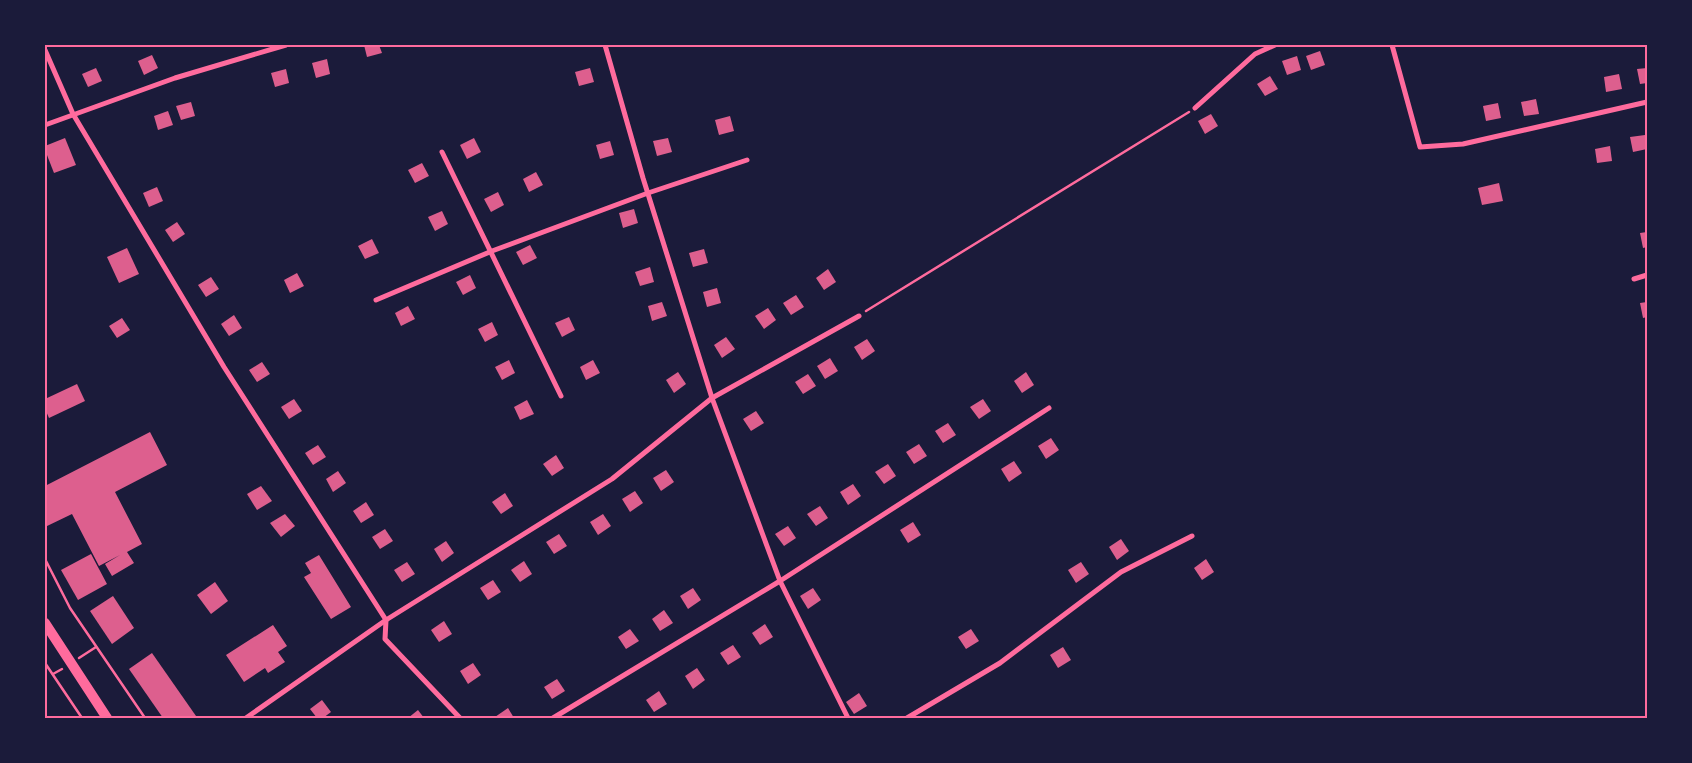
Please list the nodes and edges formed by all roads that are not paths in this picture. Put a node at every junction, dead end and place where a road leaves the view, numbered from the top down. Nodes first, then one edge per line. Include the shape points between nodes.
1 (286, 45) edge
2 (606, 45) edge
3 (1274, 45) edge
4 (1392, 45) edge
5 (45, 50) edge
6 (1647, 102) edge
7 (1195, 108) road end
8 (73, 114) junction
9 (45, 125) edge
10 (442, 152) dead end
11 (748, 160) dead end
12 (648, 193) junction
13 (492, 251) junction
14 (1647, 275) edge
15 (1634, 278) dead end
16 (376, 300) dead end
17 (859, 316) road end
18 (560, 396) dead end
19 (712, 398) junction
20 (1049, 408) dead end
21 (1192, 536) dead end
22 (780, 582) junction
23 (386, 620) junction
24 (45, 623) edge
25 (107, 718) edge
26 (246, 718) edge
27 (460, 718) edge
28 (553, 718) edge
29 (848, 718) edge
30 (907, 718) edge

1 - 8 street via 175,78
2 - 12 street
3 - 7 street via 1255,54
4 - 6 street via 1420,147 1463,144
5 - 8 street
8 - 9 street
8 - 23 street via 224,367
10 - 13 street
11 - 12 street
12 - 13 street
12 - 19 street
13 - 16 street
13 - 18 street
14 - 15 street
17 - 19 street
19 - 22 street
19 - 23 street via 612,479
20 - 22 street
21 - 30 street via 1121,572 1000,663
22 - 28 street
22 - 29 street
23 - 26 street
23 - 27 street via 385,639
24 - 25 main road

